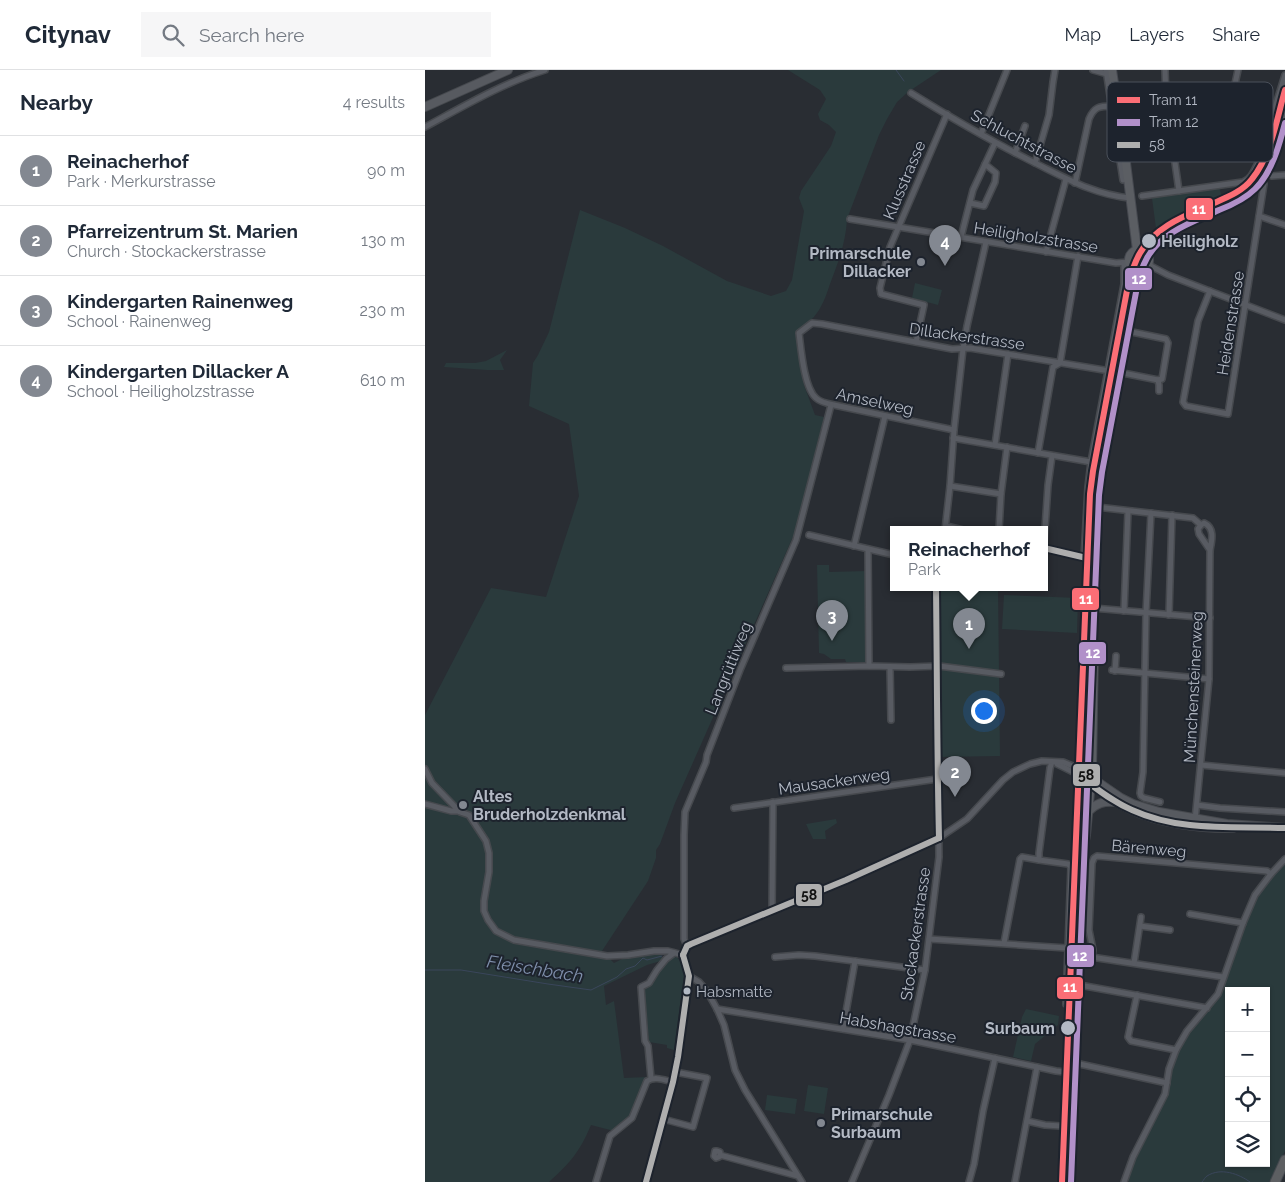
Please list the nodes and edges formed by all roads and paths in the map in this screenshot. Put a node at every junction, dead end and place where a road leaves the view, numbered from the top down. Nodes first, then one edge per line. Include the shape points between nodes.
1 (508, 70) edge
2 (545, 70) edge
3 (1007, 70) edge
4 (1055, 70) edge
5 (1093, 70) edge
6 (1109, 71) edge
7 (1285, 75) edge
8 (911, 92) dead end
9 (1107, 106) edge
10 (425, 107) edge
11 (1285, 113) edge
12 (947, 114) junction
13 (1273, 115) edge
14 (1025, 126) dead end
15 (425, 127) edge
16 (981, 134) junction
17 (995, 143) junction
18 (1273, 152) edge
19 (1015, 153) junction
20 (1120, 162) edge
21 (1126, 162) edge
22 (1175, 162) edge
23 (1258, 162) edge
24 (1270, 162) edge
25 (1035, 163) junction
26 (985, 164) junction
27 (1265, 172) junction
28 (1285, 175) edge
29 (1261, 178) junction
30 (1066, 179) junction
31 (1123, 180) dead end
32 (1075, 183) junction
33 (1179, 191) junction
34 (1142, 196) dead end
35 (1131, 198) junction
36 (970, 203) junction
37 (1259, 216) junction
38 (850, 219) dead end
39 (1285, 225) edge
40 (897, 227) junction
41 (961, 238) junction
42 (986, 242) junction
43 (1137, 250) junction
44 (1046, 252) junction
45 (1147, 254) junction
46 (1078, 256) junction
47 (1126, 262) junction
48 (1147, 264) junction
49 (1139, 270) junction
50 (1210, 291) junction
51 (1245, 305) junction
52 (1285, 320) edge
53 (812, 323) joint
54 (1127, 331) junction
55 (915, 342) junction
56 (963, 348) junction
57 (1008, 354) junction
58 (1060, 363) junction
59 (1108, 371) junction
60 (1119, 373) junction
61 (1158, 380) junction
62 (1159, 391) dead end
63 (831, 405) junction
64 (885, 416) junction
65 (954, 430) junction
66 (953, 438) junction
67 (995, 445) junction
68 (1007, 447) junction
69 (1038, 453) junction
70 (1052, 456) junction
71 (1091, 462) junction
72 (950, 486) junction
73 (1001, 494) junction
74 (1097, 507) junction
75 (1128, 511) junction
76 (1151, 513) junction
77 (1172, 515) junction
78 (1201, 525) junction
79 (945, 526) edge
80 (999, 526) edge
81 (1045, 526) edge
82 (809, 535) dead end
83 (854, 546) junction
84 (868, 549) junction
85 (1048, 549) edge
86 (1211, 550) junction
87 (890, 554) edge
88 (1084, 558) junction
89 (1095, 560) junction
90 (936, 591) edge
91 (1093, 608) junction
92 (1124, 611) junction
93 (1146, 613) junction
94 (1169, 615) junction
95 (1210, 618) junction
96 (1092, 636) junction
97 (1115, 656) dead end
98 (869, 666) junction
99 (937, 666) junction
100 (890, 667) junction
101 (787, 668) dead end
102 (1145, 673) junction
103 (1001, 674) dead end
104 (1209, 679) junction
105 (891, 720) dead end
106 (1087, 760) junction
107 (1052, 762) junction
108 (1201, 765) junction
109 (1075, 767) junction
110 (425, 769) edge
111 (1285, 773) edge
112 (937, 779) junction
113 (1089, 779) junction
114 (773, 802) junction
115 (1117, 802) junction
116 (1160, 802) dead end
117 (425, 804) edge
118 (1197, 805) junction
119 (734, 808) dead end
120 (460, 812) junction
121 (1088, 812) junction
122 (1285, 812) edge
123 (1195, 822) junction
124 (1285, 828) edge
125 (939, 838) junction
126 (1082, 856) junction
127 (1039, 860) junction
128 (1285, 860) edge
129 (1271, 874) junction
130 (772, 911) junction
131 (1189, 914) dead end
132 (1141, 916) dead end
133 (1243, 923) junction
134 (1140, 926) junction
135 (1170, 930) dead end
136 (929, 939) junction
137 (1004, 944) junction
138 (687, 946) junction
139 (1067, 948) junction
140 (674, 953) junction
141 (683, 955) junction
142 (1078, 955) junction
143 (1092, 956) junction
144 (775, 957) dead end
145 (855, 961) junction
146 (1134, 963) junction
147 (925, 970) junction
148 (689, 976) junction
149 (1223, 977) junction
150 (1077, 986) junction
151 (1137, 995) junction
152 (1066, 1004) dead end
153 (1207, 1008) junction
154 (717, 1009) junction
155 (843, 1029) junction
156 (910, 1040) junction
157 (1176, 1050) junction
158 (995, 1058) junction
159 (1075, 1064) junction
160 (1037, 1067) junction
161 (675, 1072) junction
162 (1075, 1073) junction
163 (651, 1078) junction
164 (673, 1082) junction
165 (1167, 1083) junction
166 (663, 1119) junction
167 (1027, 1121) junction
168 (1061, 1126) dead end
169 (720, 1155) dead end
170 (1285, 1160) edge
171 (1285, 1169) edge
172 (798, 1176) junction
173 (596, 1182) edge
174 (646, 1182) edge
175 (802, 1182) edge
176 (852, 1182) edge
177 (969, 1182) edge
178 (1015, 1182) edge
179 (1068, 1182) edge
180 (1125, 1182) edge
181 (1277, 1182) edge

1 - 10 main road
2 - 15 street via 524,76
3 - 16 street
4 - 25 street via 1049,115
5 - 6 street
7 - 13 street
8 - 12 street, Schluchtstrasse
9 - 32 street via 1093,111 1089,119
11 - 18 street
12 - 16 street, Schluchtstrasse
12 - 40 street, Klusstrasse
14 - 19 street
16 - 17 street, Schluchtstrasse
17 - 19 street, Schluchtstrasse
17 - 26 street
19 - 25 street, Schluchtstrasse
20 - 31 street
21 - 35 main road
22 - 33 street
23 - 33 street via 1253,174 1243,182
24 - 27 street
25 - 30 street, Schluchtstrasse
26 - 36 street
26 - 36 street via 997,173 995,182 984,206
27 - 28 street via 1272,176
27 - 29 street
29 - 37 street, Heidenstrasse via 1264,184
29 - 45 street via 1236,200 1168,233
30 - 32 street, Schluchtstrasse
30 - 44 street
32 - 35 street, Schluchtstrasse via 1113,197
33 - 34 street
35 - 43 main road
36 - 41 street
37 - 39 street
37 - 51 street, Heidenstrasse
38 - 40 street, Heiligholzstrasse
40 - 41 street, Heiligholzstrasse
40 - 55 street, Klusstrasse via 880,288 881,294 924,305
41 - 42 street, Heiligholzstrasse
42 - 44 street, Heiligholzstrasse
42 - 56 street
43 - 45 main road
43 - 47 main road
44 - 46 street, Heiligholzstrasse
45 - 48 main road
46 - 47 street, Heiligholzstrasse
46 - 58 street
47 - 49 main road
47 - 59 street via 1125,284
48 - 49 main road
48 - 50 street
49 - 54 main road
50 - 51 street
50 - 51 street, Heidenstrasse via 1198,321 1183,402 1186,406 1228,414
51 - 52 street
53 - 55 street, Dillackerstrasse
53 - 63 street, Amselweg via 799,333 806,378 817,400
54 - 60 main road
54 - 61 street via 1166,339 1169,343 1162,379
55 - 56 street, Dillackerstrasse
56 - 57 street, Dillackerstrasse
56 - 65 street
57 - 58 street, Dillackerstrasse
57 - 67 street
58 - 59 street, Dillackerstrasse
58 - 69 street via 1053,367
59 - 60 street, Dillackerstrasse
59 - 71 street
60 - 61 street, Dillackerstrasse
60 - 74 main road via 1101,461
61 - 62 street
63 - 64 street, Amselweg
63 - 138 street, Langrüttiweg via 795,540 685,812 684,938
64 - 65 street, Amselweg
64 - 83 street
65 - 66 street
66 - 67 street
66 - 72 street
67 - 68 street
68 - 69 street
68 - 73 street
69 - 70 street
70 - 71 street
70 - 81 street
71 - 88 street
72 - 73 street
72 - 79 street
73 - 80 street
74 - 75 street
74 - 89 main road
75 - 76 street
75 - 92 street
76 - 77 street
76 - 93 street
77 - 78 street via 1193,518
77 - 94 street
78 - 86 street via 1199,534
78 - 86 street, Münchensteinerweg via 1205,523 1211,529
82 - 83 street
83 - 84 street
84 - 87 street
84 - 98 street
85 - 88 street
86 - 95 street, Münchensteinerweg
88 - 89 street
89 - 91 main road
90 - 99 street, Stockackerstrasse
91 - 92 street
91 - 96 main road
92 - 93 street
93 - 94 street
93 - 102 street
94 - 95 street
95 - 104 street, Münchensteinerweg
96 - 106 main road via 1089,647
96 - 113 main road via 1093,732
97 - 102 street via 1113,670
98 - 100 street
98 - 101 street
99 - 100 street
99 - 103 street
99 - 112 street, Stockackerstrasse
100 - 105 street
102 - 104 street
102 - 116 street via 1140,793 1144,798
104 - 108 street, Münchensteinerweg
106 - 109 street
106 - 113 main road
107 - 109 street
107 - 113 street
107 - 125 street via 1029,764 1013,772 967,819
107 - 127 street
108 - 111 street
108 - 118 street, Münchensteinerweg
109 - 113 street
110 - 120 street via 432,783
112 - 114 street, Mausackerweg
112 - 125 street, Stockackerstrasse
113 - 115 main road
113 - 121 main road
113 - 123 main road via 1133,804
113 - 126 main road via 1081,835
114 - 119 street, Mausackerweg
114 - 130 street
115 - 121 main road via 1103,802
115 - 123 main road via 1150,817
117 - 120 street
118 - 122 street
118 - 123 street, Münchensteinerweg
120 - 140 street via 469,815 487,841 489,872 484,911 496,931 514,940 607,956 654,951
121 - 126 main road
123 - 124 main road
125 - 130 street
125 - 136 street, Stockackerstrasse
126 - 142 main road
127 - 137 street via 1019,859
127 - 139 street via 1071,867
128 - 129 street
129 - 133 street via 1255,895
129 - 143 street, Bärenweg via 1267,871 1097,856 1092,863 1089,930
130 - 138 street
131 - 133 street
132 - 134 street
133 - 149 street
134 - 135 street
134 - 146 street
136 - 137 street
136 - 147 street, Stockackerstrasse
137 - 139 street
138 - 141 street
139 - 152 street
140 - 141 street
140 - 163 street via 649,983 641,987
141 - 148 street
142 - 143 street
142 - 150 main road
143 - 146 street
144 - 145 street via 799,955
145 - 147 street
145 - 155 street
146 - 149 street
147 - 156 street, Stockackerstrasse
148 - 154 street via 707,991
148 - 161 street
149 - 153 street via 1218,994
150 - 151 street
150 - 159 main road
151 - 153 street
151 - 157 street via 1128,1037 1131,1041
153 - 157 street
154 - 155 street, Habshagstrasse
154 - 172 street via 735,1070
155 - 156 street, Habshagstrasse
156 - 158 street, Habshagstrasse
156 - 176 street, Stockackerstrasse
157 - 165 street
158 - 160 street, Habshagstrasse
158 - 177 street
159 - 162 main road
159 - 165 street
160 - 162 street, Habshagstrasse
160 - 167 street
161 - 164 street
161 - 166 street via 707,1078 693,1127
162 - 179 main road
163 - 164 street
163 - 173 street via 644,1086 632,1118 610,1136
164 - 166 street
165 - 180 street
166 - 174 street
167 - 168 street
167 - 178 street
169 - 172 street
170 - 181 highway
171 - 181 highway
172 - 175 street

